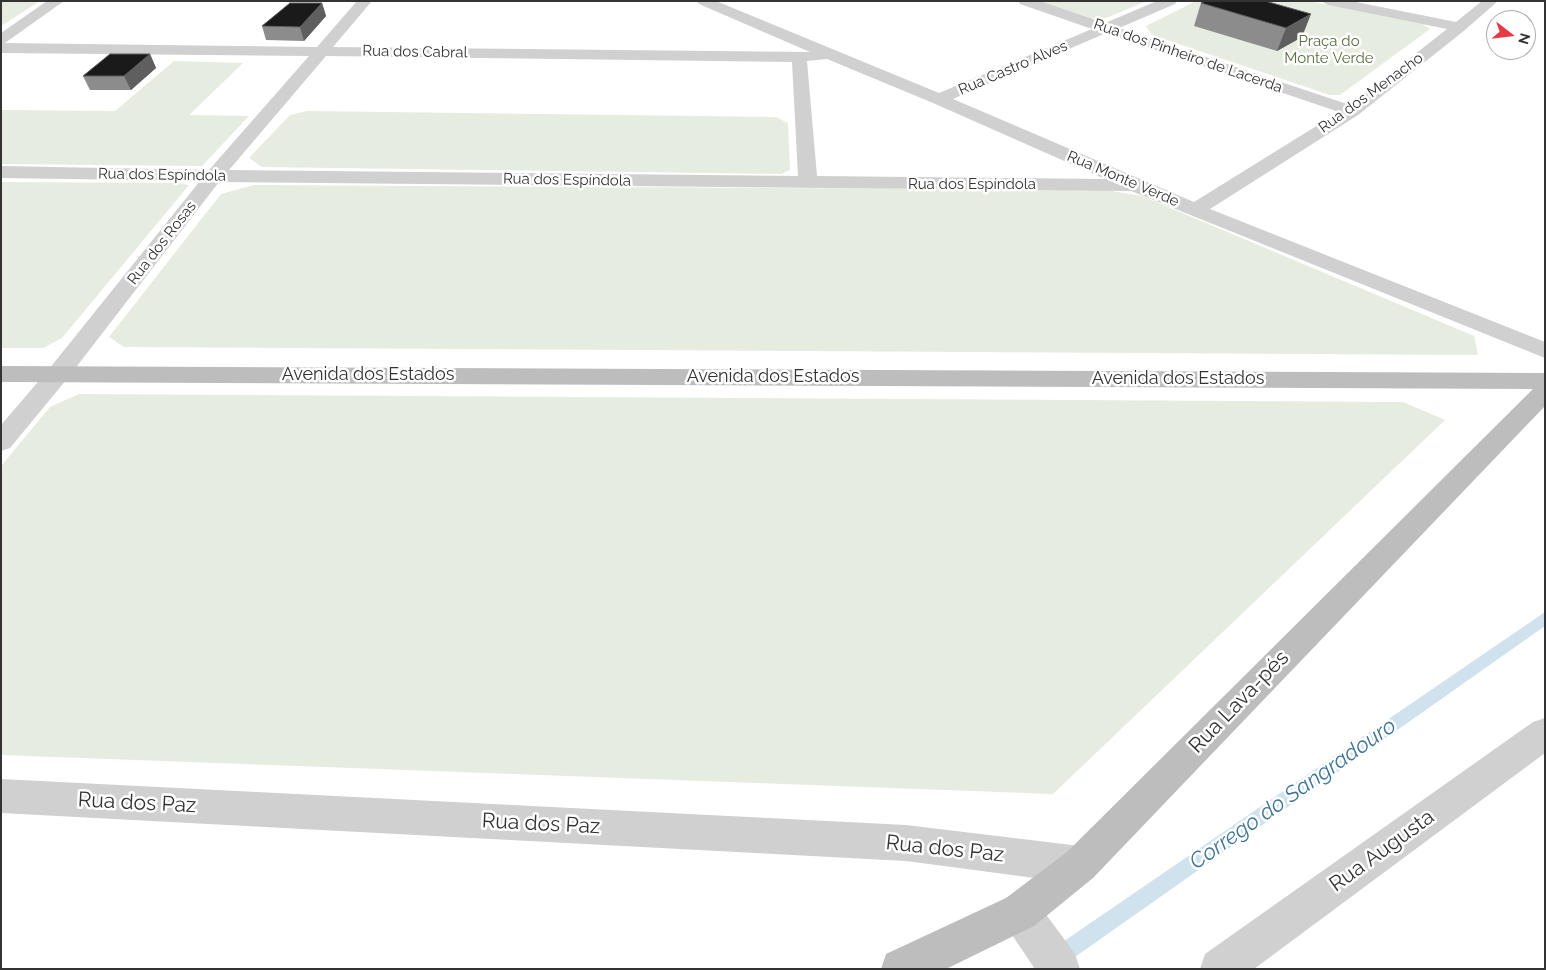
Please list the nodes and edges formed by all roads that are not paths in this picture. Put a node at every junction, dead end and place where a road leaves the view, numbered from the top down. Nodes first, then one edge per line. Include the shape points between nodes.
1 (57, 1) edge
2 (365, 1) edge
3 (704, 1) edge
4 (1024, 1) edge
5 (1170, 1) edge
6 (1328, 1) edge
7 (1492, 1) edge
8 (1460, 27) junction
9 (1107, 28) junction
10 (1, 40) edge
11 (1, 48) edge
12 (324, 51) junction
13 (830, 55) junction
14 (799, 57) junction
15 (939, 99) junction
16 (1352, 111) junction
17 (1, 172) edge
18 (214, 176) junction
19 (808, 182) junction
20 (1134, 185) junction
21 (1195, 210) junction
22 (1545, 350) edge
23 (1, 374) edge
24 (58, 374) junction
25 (1545, 381) edge
26 (1545, 390) edge
27 (1, 442) edge
28 (1545, 733) edge
29 (1, 796) edge
30 (1080, 864) junction
31 (1020, 912) junction
32 (901, 969) edge
33 (1060, 969) edge
34 (1220, 969) edge

1 - 10 street
2 - 12 street, Rua dos Rosas
3 - 13 street, Rua Monte Verde
4 - 9 street, Rua dos Pinheiro de Lacerda
5 - 9 street, Rua Castro Alves
6 - 8 street
7 - 8 street, Rua dos Menacho
8 - 16 street, Rua dos Menacho
9 - 15 street, Rua Castro Alves
9 - 16 street, Rua dos Pinheiro de Lacerda
11 - 12 street, Rua dos Cabral
12 - 14 street, Rua dos Cabral
12 - 18 street, Rua dos Rosas
13 - 14 street, Rua dos Cabral
13 - 15 street, Rua Monte Verde
14 - 19 street
15 - 20 street, Rua Monte Verde
16 - 21 street, Rua dos Menacho
17 - 18 street, Rua dos Espíndola
18 - 19 street, Rua dos Espíndola
18 - 24 street, Rua dos Rosas
19 - 20 street, Rua dos Espíndola
20 - 21 street, Rua Monte Verde
21 - 22 street, Rua Monte Verde
23 - 24 street, Avenida dos Estados
24 - 25 street, Avenida dos Estados
24 - 27 street, Rua dos Rosas
26 - 30 street, Rua Lava-pés
28 - 34 street, Rua Augusta
29 - 30 street, Rua dos Paz via 906,843
30 - 31 street, Rua Lava-pés
31 - 32 street, Rua Lava-pés
31 - 33 street

